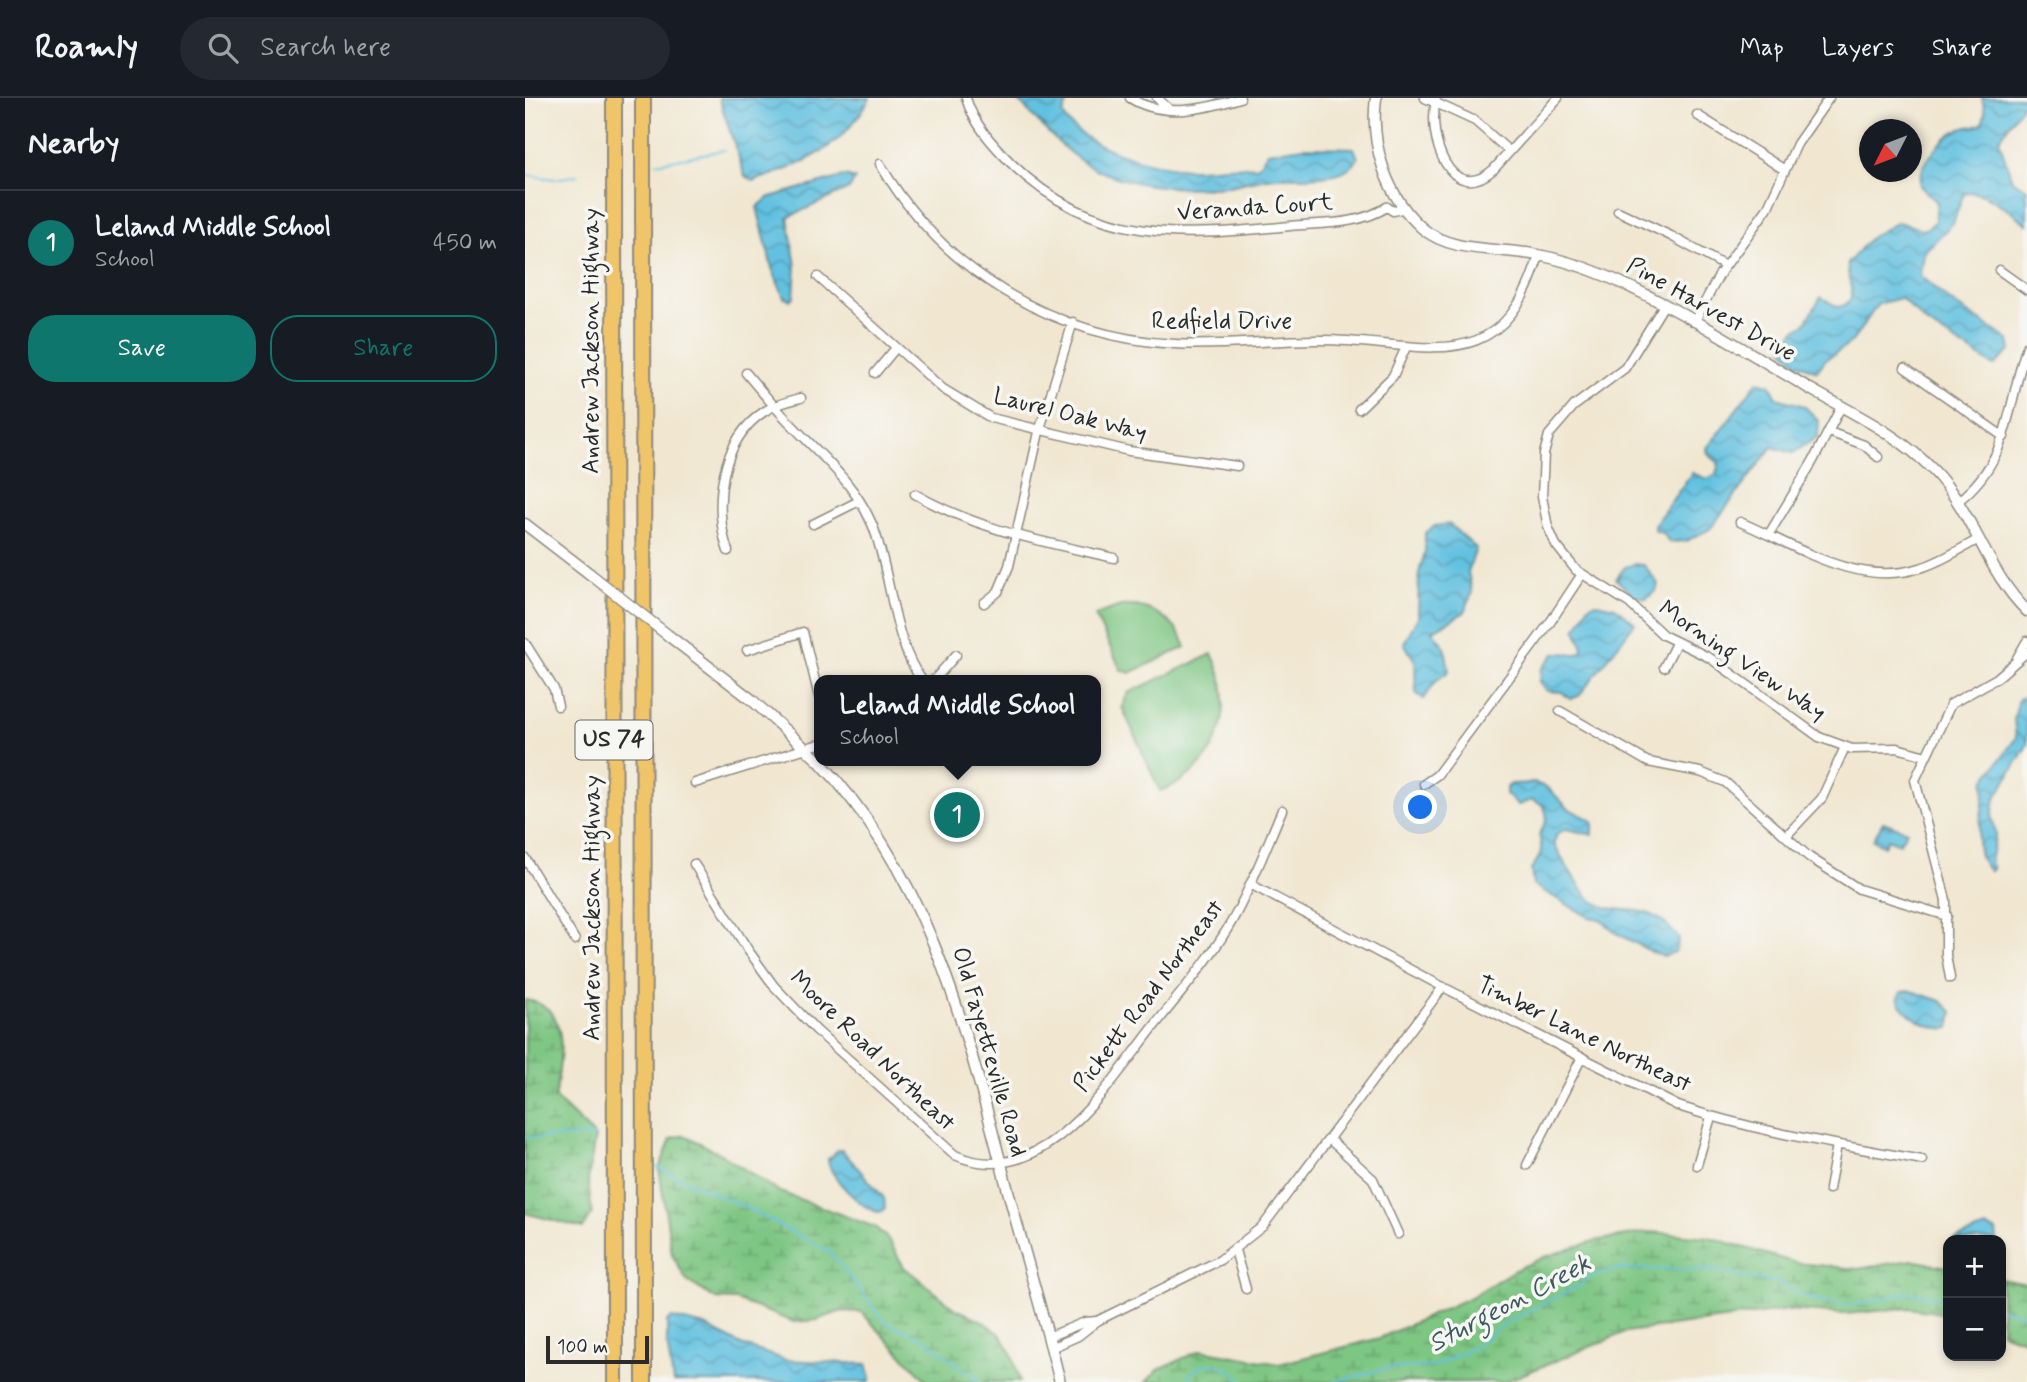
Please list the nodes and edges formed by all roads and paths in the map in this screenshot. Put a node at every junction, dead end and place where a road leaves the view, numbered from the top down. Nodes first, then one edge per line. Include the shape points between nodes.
1 (614, 98) edge
2 (643, 98) edge
3 (966, 98) edge
4 (1130, 98) edge
5 (1157, 98) edge
6 (1240, 98) edge
7 (1378, 98) edge
8 (1425, 98) edge
9 (1558, 98) edge
10 (1829, 98) edge
11 (1436, 102) junction
12 (1168, 108) junction
13 (1697, 115) dead end
14 (1509, 151) junction
15 (880, 164) dead end
16 (1785, 170) junction
17 (1394, 192) junction
18 (1387, 207) junction
19 (1405, 208) junction
20 (1618, 211) dead end
21 (1539, 255) junction
22 (1725, 266) junction
23 (1999, 270) dead end
24 (818, 277) dead end
25 (2027, 290) edge
26 (1664, 305) junction
27 (1073, 322) junction
28 (1694, 322) junction
29 (2027, 346) edge
30 (1406, 347) junction
31 (895, 349) junction
32 (1905, 368) dead end
33 (746, 373) dead end
34 (875, 373) dead end
35 (801, 398) dead end
36 (774, 406) junction
37 (1841, 407) junction
38 (1359, 409) dead end
39 (1038, 432) junction
40 (1829, 432) junction
41 (2004, 436) junction
42 (1878, 457) dead end
43 (1237, 466) dead end
44 (915, 494) dead end
45 (859, 500) junction
46 (1958, 501) junction
47 (1741, 522) dead end
48 (525, 524) edge
49 (813, 524) dead end
50 (1769, 534) junction
51 (1016, 536) junction
52 (1979, 539) junction
53 (728, 551) dead end
54 (1114, 558) dead end
55 (1582, 575) junction
56 (984, 603) dead end
57 (2027, 611) edge
58 (2027, 641) edge
59 (525, 643) edge
60 (1676, 643) junction
61 (747, 650) dead end
62 (2027, 652) edge
63 (956, 655) dead end
64 (2016, 660) junction
65 (1664, 667) dead end
66 (919, 675) edge
67 (938, 675) edge
68 (814, 677) edge
69 (558, 706) dead end
70 (1560, 711) dead end
71 (814, 746) edge
72 (1845, 747) junction
73 (806, 749) junction
74 (814, 756) edge
75 (1926, 756) junction
76 (823, 766) edge
77 (695, 783) dead end
78 (1424, 784) dead end
79 (1282, 810) dead end
80 (1786, 836) junction
81 (526, 863) edge
82 (694, 864) dead end
83 (1251, 884) junction
84 (1947, 916) junction
85 (575, 940) dead end
86 (1950, 978) dead end
87 (1443, 986) junction
88 (1582, 1058) junction
89 (1711, 1116) junction
90 (1329, 1139) junction
91 (1837, 1144) junction
92 (1922, 1160) dead end
93 (1000, 1162) junction
94 (1527, 1165) dead end
95 (1697, 1165) dead end
96 (1829, 1189) dead end
97 (1398, 1234) dead end
98 (1235, 1250) junction
99 (1246, 1289) dead end
100 (1097, 1321) junction
101 (1048, 1337) junction
102 (1051, 1348) junction
103 (615, 1382) edge
104 (643, 1382) edge
105 (1059, 1382) edge

1 - 103 highway, Andrew Jackson Highway / US 74
2 - 104 highway, Andrew Jackson Highway / US 74
3 - 18 street, Veranda Court via 989,138 1027,177 1074,207 1127,227 1168,234 1215,234 1363,219
4 - 12 street
5 - 12 street
6 - 12 street via 1200,109
7 - 17 street, Pine Harvest Drive via 1377,145
8 - 11 street
9 - 14 street
10 - 16 street
11 - 14 street via 1475,121
11 - 14 street via 1438,148 1456,176 1471,180 1485,176
13 - 16 street
15 - 27 street, Redfield Drive via 913,215 969,270 1019,300
16 - 22 street via 1767,209
17 - 18 street
17 - 19 street, Pine Harvest Drive
18 - 19 street, Veranda Court
19 - 21 street, Pine Harvest Drive via 1422,228 1451,243
20 - 22 street
21 - 26 street, Pine Harvest Drive via 1605,275
21 - 30 street, Redfield Drive via 1518,306 1494,330 1452,348
22 - 28 street
23 - 25 street
24 - 31 street, Laurel Oak Way
26 - 28 street, Pine Harvest Drive
26 - 55 street, Morning View Way via 1630,363 1567,413 1546,441 1541,489 1545,516 1556,545
27 - 30 street, Redfield Drive via 1123,337 1171,344 1309,340
27 - 39 street
28 - 37 street, Pine Harvest Drive
29 - 41 street
30 - 38 street via 1393,376
31 - 34 street
31 - 39 street, Laurel Oak Way via 969,407
32 - 41 street
33 - 36 street
35 - 36 street
36 - 45 street via 845,477
36 - 53 street via 747,427 726,466 723,537
37 - 40 street
37 - 46 street, Pine Harvest Drive via 1912,451
39 - 43 street, Laurel Oak Way via 1156,456
39 - 51 street
40 - 42 street via 1864,445
40 - 50 street
41 - 46 street via 1984,476
44 - 51 street via 960,518
45 - 49 street
45 - 66 street via 878,540 909,659
46 - 52 street, Pine Harvest Drive
47 - 50 street
48 - 73 street, Old Fayetteville Road, bridge via 761,707
50 - 52 street via 1844,568 1883,574 1922,568
51 - 54 street
51 - 56 street via 1001,585
52 - 57 street, Pine Harvest Drive via 1997,576
55 - 60 street, Morning View Way via 1623,599
55 - 78 street via 1437,775
58 - 64 street
59 - 69 street via 554,688
60 - 65 street
60 - 72 street, Morning View Way via 1722,666 1812,733
61 - 68 street via 803,632
62 - 64 street
63 - 67 street
64 - 75 street via 1987,685 1954,701
70 - 80 street via 1649,762 1725,782
71 - 73 street
72 - 75 street, Morning View Way via 1898,748
72 - 80 street via 1822,798
73 - 74 street, Old Fayetteville Road
73 - 77 street
75 - 84 street via 1914,784
76 - 93 street, Old Fayetteville Road via 890,855 930,928 955,999
79 - 83 street, Pickett Road Northeast
80 - 84 street via 1820,866 1859,889
81 - 85 street
82 - 93 street, Moore Road Northeast via 754,959 816,1030 955,1155
83 - 87 street, Timber Lane Northeast
83 - 93 street, Pickett Road Northeast via 1215,948 1087,1112 1028,1156
84 - 86 street
87 - 88 street, Timber Lane Northeast
87 - 90 street
88 - 89 street, Timber Lane Northeast via 1678,1106
88 - 94 street
89 - 91 street, Timber Lane Northeast
89 - 95 street
90 - 97 street via 1373,1179
90 - 98 street via 1274,1214
91 - 92 street, Timber Lane Northeast
91 - 96 street
93 - 101 street, Old Fayetteville Road
98 - 99 street
98 - 100 street
100 - 101 street
100 - 102 street
101 - 102 street, Old Fayetteville Road
102 - 105 street, Old Fayetteville Road

